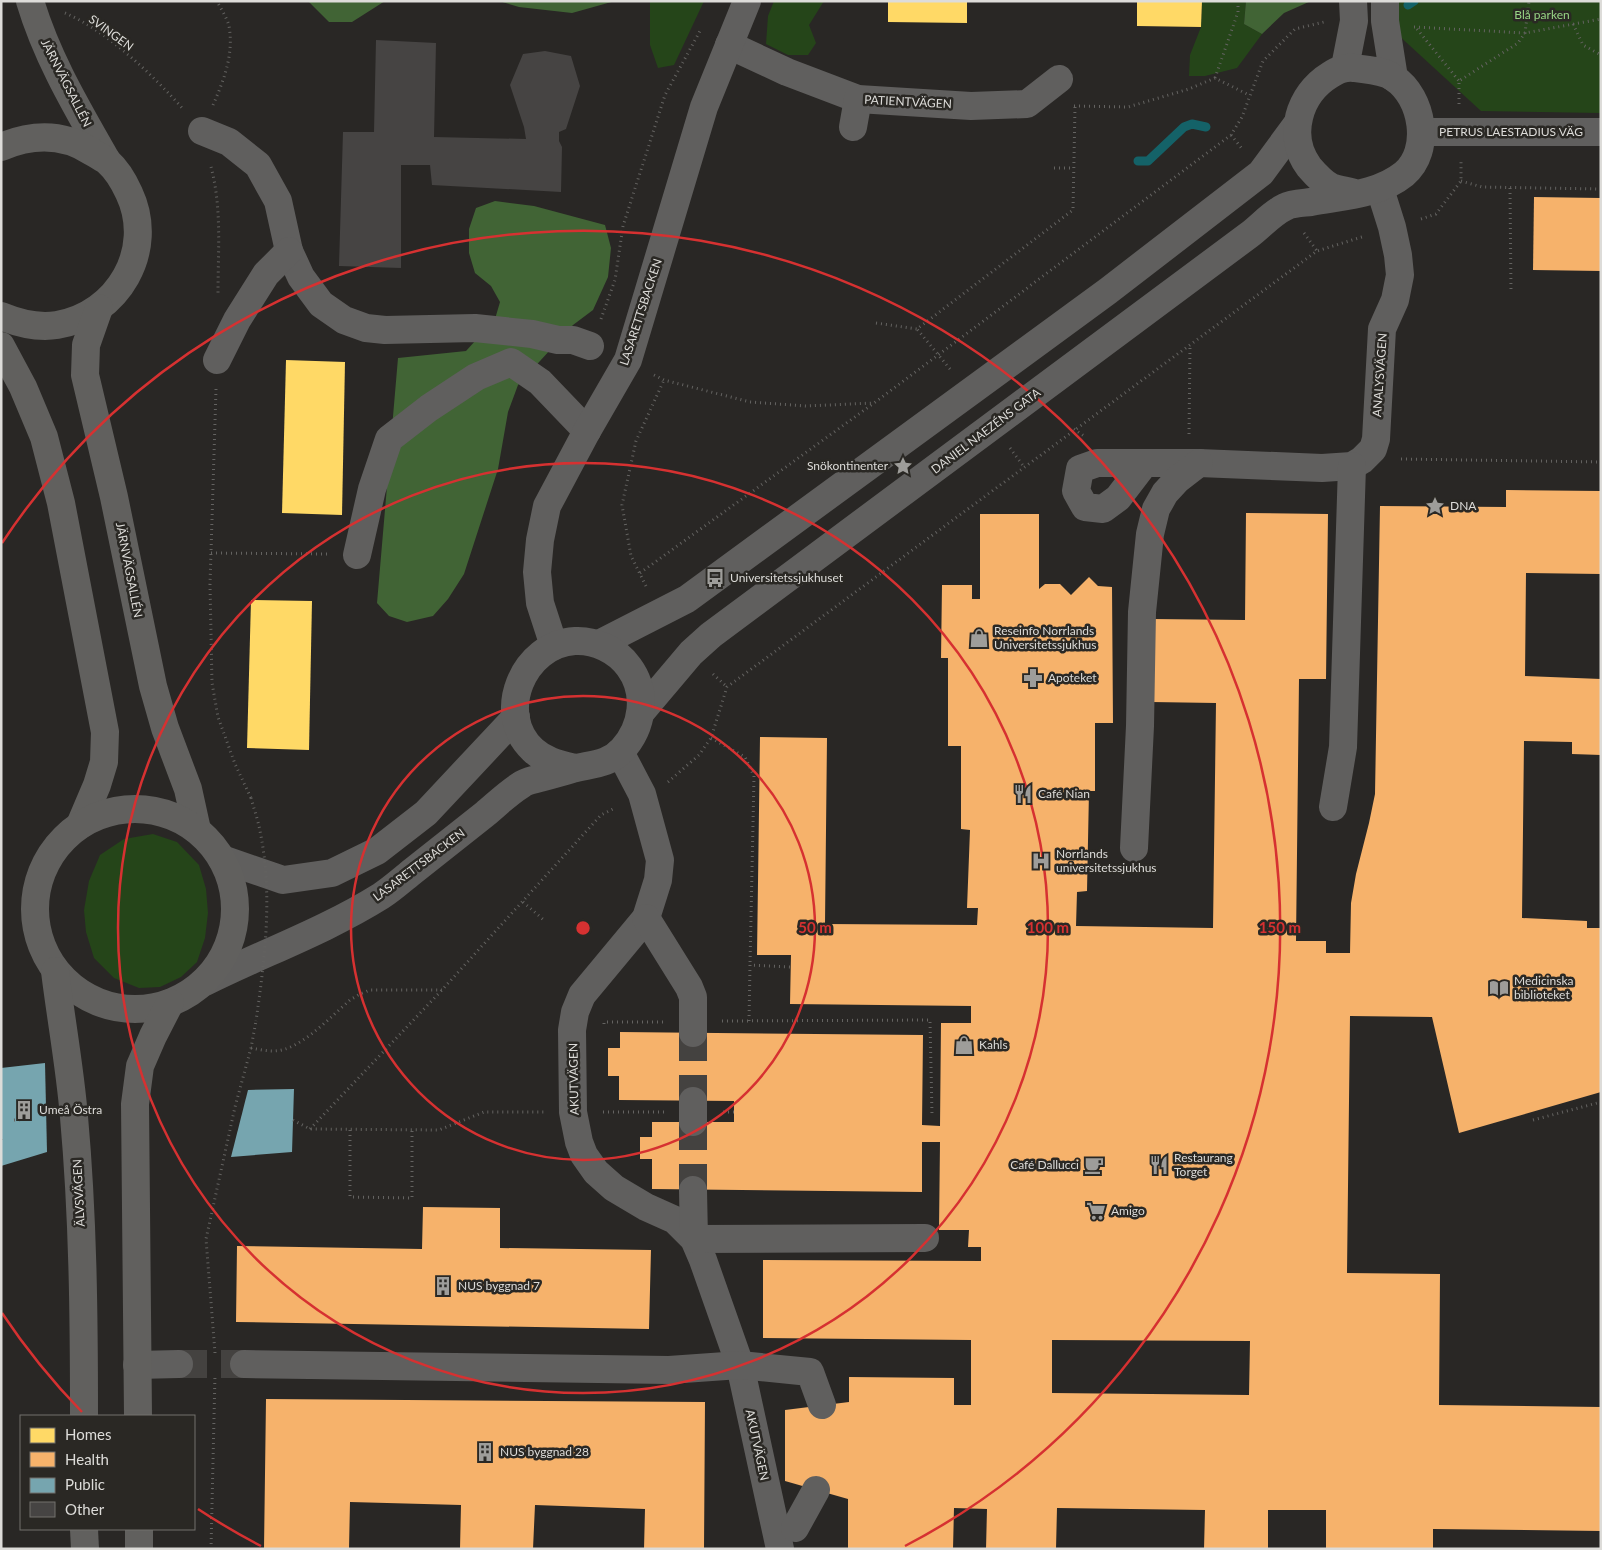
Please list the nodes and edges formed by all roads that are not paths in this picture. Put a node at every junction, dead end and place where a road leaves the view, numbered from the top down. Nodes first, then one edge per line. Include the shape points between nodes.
1 (30, 1) edge
2 (747, 1) edge
3 (1354, 11) edge
4 (1385, 11) edge
5 (729, 44) junction
6 (1345, 67) junction
7 (1394, 78) junction
8 (1059, 79) road end
9 (858, 99) junction
10 (1297, 124) junction
11 (853, 127) dead end
12 (202, 130) road end
13 (1422, 132) junction
14 (1601, 132) edge
15 (1, 146) edge
16 (108, 162) junction
17 (1368, 191) junction
18 (289, 251) junction
19 (99, 308) junction
20 (1, 316) edge
21 (1, 346) edge
22 (590, 346) road end
23 (217, 360) road end
24 (587, 432) junction
25 (1194, 451) junction
26 (1144, 464) dead end
27 (1352, 466) junction
28 (357, 555) road end
29 (599, 644) junction
30 (554, 646) junction
31 (642, 711) junction
32 (516, 717) junction
33 (620, 752) junction
34 (574, 768) junction
35 (1333, 807) dead end
36 (80, 825) junction
37 (197, 830) junction
38 (1134, 848) dead end
39 (222, 859) junction
40 (646, 918) junction
41 (55, 971) junction
42 (204, 982) junction
43 (170, 1003) junction
44 (693, 1027) tunnel mouth
45 (693, 1190) tunnel mouth
46 (694, 1238) junction
47 (925, 1238) dead end
48 (179, 1364) tunnel mouth
49 (244, 1364) tunnel mouth
50 (138, 1365) junction
51 (740, 1365) junction
52 (822, 1405) dead end
53 (84, 1415) edge
54 (138, 1415) edge
55 (816, 1490) dead end
56 (84, 1530) edge
57 (139, 1530) edge
58 (787, 1538) edge
59 (84, 1549) edge
60 (139, 1549) edge

1 - 16 main road, JÄRNVÄGSALLÉN via 57,70
2 - 5 street, LASARETTSBACKEN
3 - 6 street
4 - 7 street
5 - 9 street, PATIENTVÄGEN via 787,72
5 - 24 street, LASARETTSBACKEN via 704,107 628,360
6 - 7 street, PETRUS LAESTADIUS VÄG via 1382,72
6 - 10 street via 1319,82 1305,100
7 - 13 street, PETRUS LAESTADIUS VÄG via 1411,96 1419,113
8 - 9 street, PATIENTVÄGEN via 1026,104 971,106
9 - 11 street
10 - 17 street via 1298,144 1304,160 1315,174 1331,186
10 - 29 street via 1261,173 1108,291 687,599
12 - 18 street via 229,142 258,165 278,202
13 - 14 street, PETRUS LAESTADIUS VÄG
13 - 17 street, PETRUS LAESTADIUS VÄG via 1418,153 1405,174
15 - 16 main road via 23,139 50,137 79,144
16 - 19 main road via 123,180 135,206 138,232 133,264 120,288
17 - 27 street, ANALYSVÄGEN via 1396,246 1400,274 1382,329 1376,439 1373,449
17 - 31 street, DANIEL NAEZÉNS GATA via 1286,206 711,635 691,653
18 - 22 street via 301,277 321,304 344,320 366,328 475,328 573,340
18 - 23 street via 266,274
19 - 20 main road via 78,320 55,326 27,325
19 - 37 main road, JÄRNVÄGSALLÉN via 86,345 85,375 114,497 152,686 188,789
21 - 36 main road via 44,437 61,503 105,732 104,762
24 - 28 street via 540,382 511,362 476,376 389,439 372,490
24 - 30 street, LASARETTSBACKEN via 547,506 540,540 537,572 540,603
25 - 26 street
25 - 27 street via 1322,468
25 - 38 street via 1156,509 1150,534 1142,612
27 - 35 street via 1344,747
29 - 30 street, LASARETTSBACKEN via 574,641
29 - 31 street, LASARETTSBACKEN via 617,654 630,667 640,688
30 - 32 street, LASARETTSBACKEN via 537,656 522,674 515,698
31 - 33 street, LASARETTSBACKEN via 634,734
32 - 34 street, LASARETTSBACKEN via 532,749 549,761
32 - 39 street via 426,813 377,850 332,873 284,880
33 - 34 street, LASARETTSBACKEN via 601,764
33 - 40 street, AKUTVÄGEN via 642,794 660,860 658,880
34 - 42 street, LASARETTSBACKEN via 522,784 382,896 296,941
36 - 37 main road via 108,812 131,809 154,810
36 - 41 main road via 57,845 40,874 34,911 42,949
37 - 39 main road
39 - 42 main road via 232,883 236,910 232,936 221,961
40 - 44 street via 689,987 693,997
40 - 46 street, AKUTVÄGEN via 582,994 575,1012 572,1030 573,1112 579,1142 596,1172 630,1198 675,1220
41 - 43 main road via 99,1003 140,1010
41 - 53 main road, ÄLVSVÄGEN via 80,1185
42 - 43 main road
43 - 50 main road via 140,1066 135,1104
45 - 46 street
46 - 47 street
46 - 51 street, AKUTVÄGEN
48 - 50 street
49 - 51 street via 669,1370
50 - 54 main road
51 - 52 street via 810,1372
51 - 58 street, AKUTVÄGEN
55 - 58 street
56 - 59 main road
57 - 60 main road

